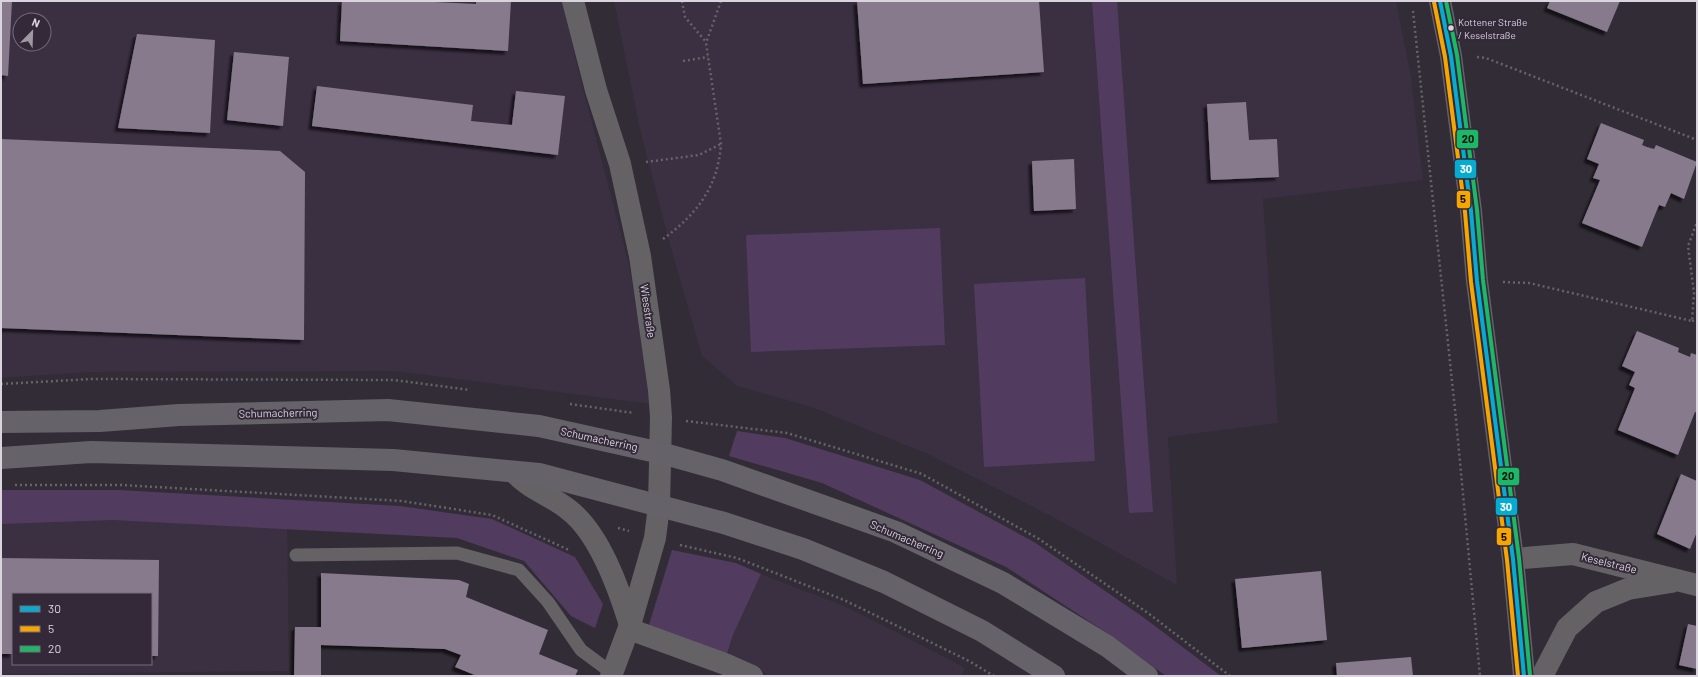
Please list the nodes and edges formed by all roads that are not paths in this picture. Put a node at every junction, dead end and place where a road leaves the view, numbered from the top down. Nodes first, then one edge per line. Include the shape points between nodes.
1 (573, 1) edge
2 (1440, 1) edge
3 (1, 422) edge
4 (661, 453) junction
5 (1, 458) edge
6 (514, 472) junction
7 (659, 506) junction
8 (296, 555) dead end
9 (1513, 559) junction
10 (1689, 583) edge
11 (629, 627) junction
12 (611, 674) edge
13 (752, 676) edge
14 (1054, 676) edge
15 (1146, 676) edge
16 (1524, 676) edge
17 (1542, 676) edge

1 - 4 street, Wiesstraße via 596,90 620,164 640,256 659,390
2 - 9 street via 1451,56
3 - 4 main road, Schumacherring via 100,421 179,415 388,410 539,426
4 - 7 street, Wiesstraße
4 - 15 main road, Schumacherring via 722,470 896,532 1003,583 1107,646
5 - 6 main road via 91,452 393,460
6 - 7 main road via 539,474
6 - 11 street via 524,483 570,510 594,538 621,594
7 - 11 street, Wiesstraße via 656,538
7 - 14 main road via 768,537 884,582 982,631
8 - 12 lane via 457,554 519,570 548,602 581,650
9 - 10 street, Keselstraße via 1573,554
9 - 16 street
10 - 17 street, Keselstraße via 1628,589 1596,602 1567,628
11 - 12 street, Wiesstraße
11 - 13 street

